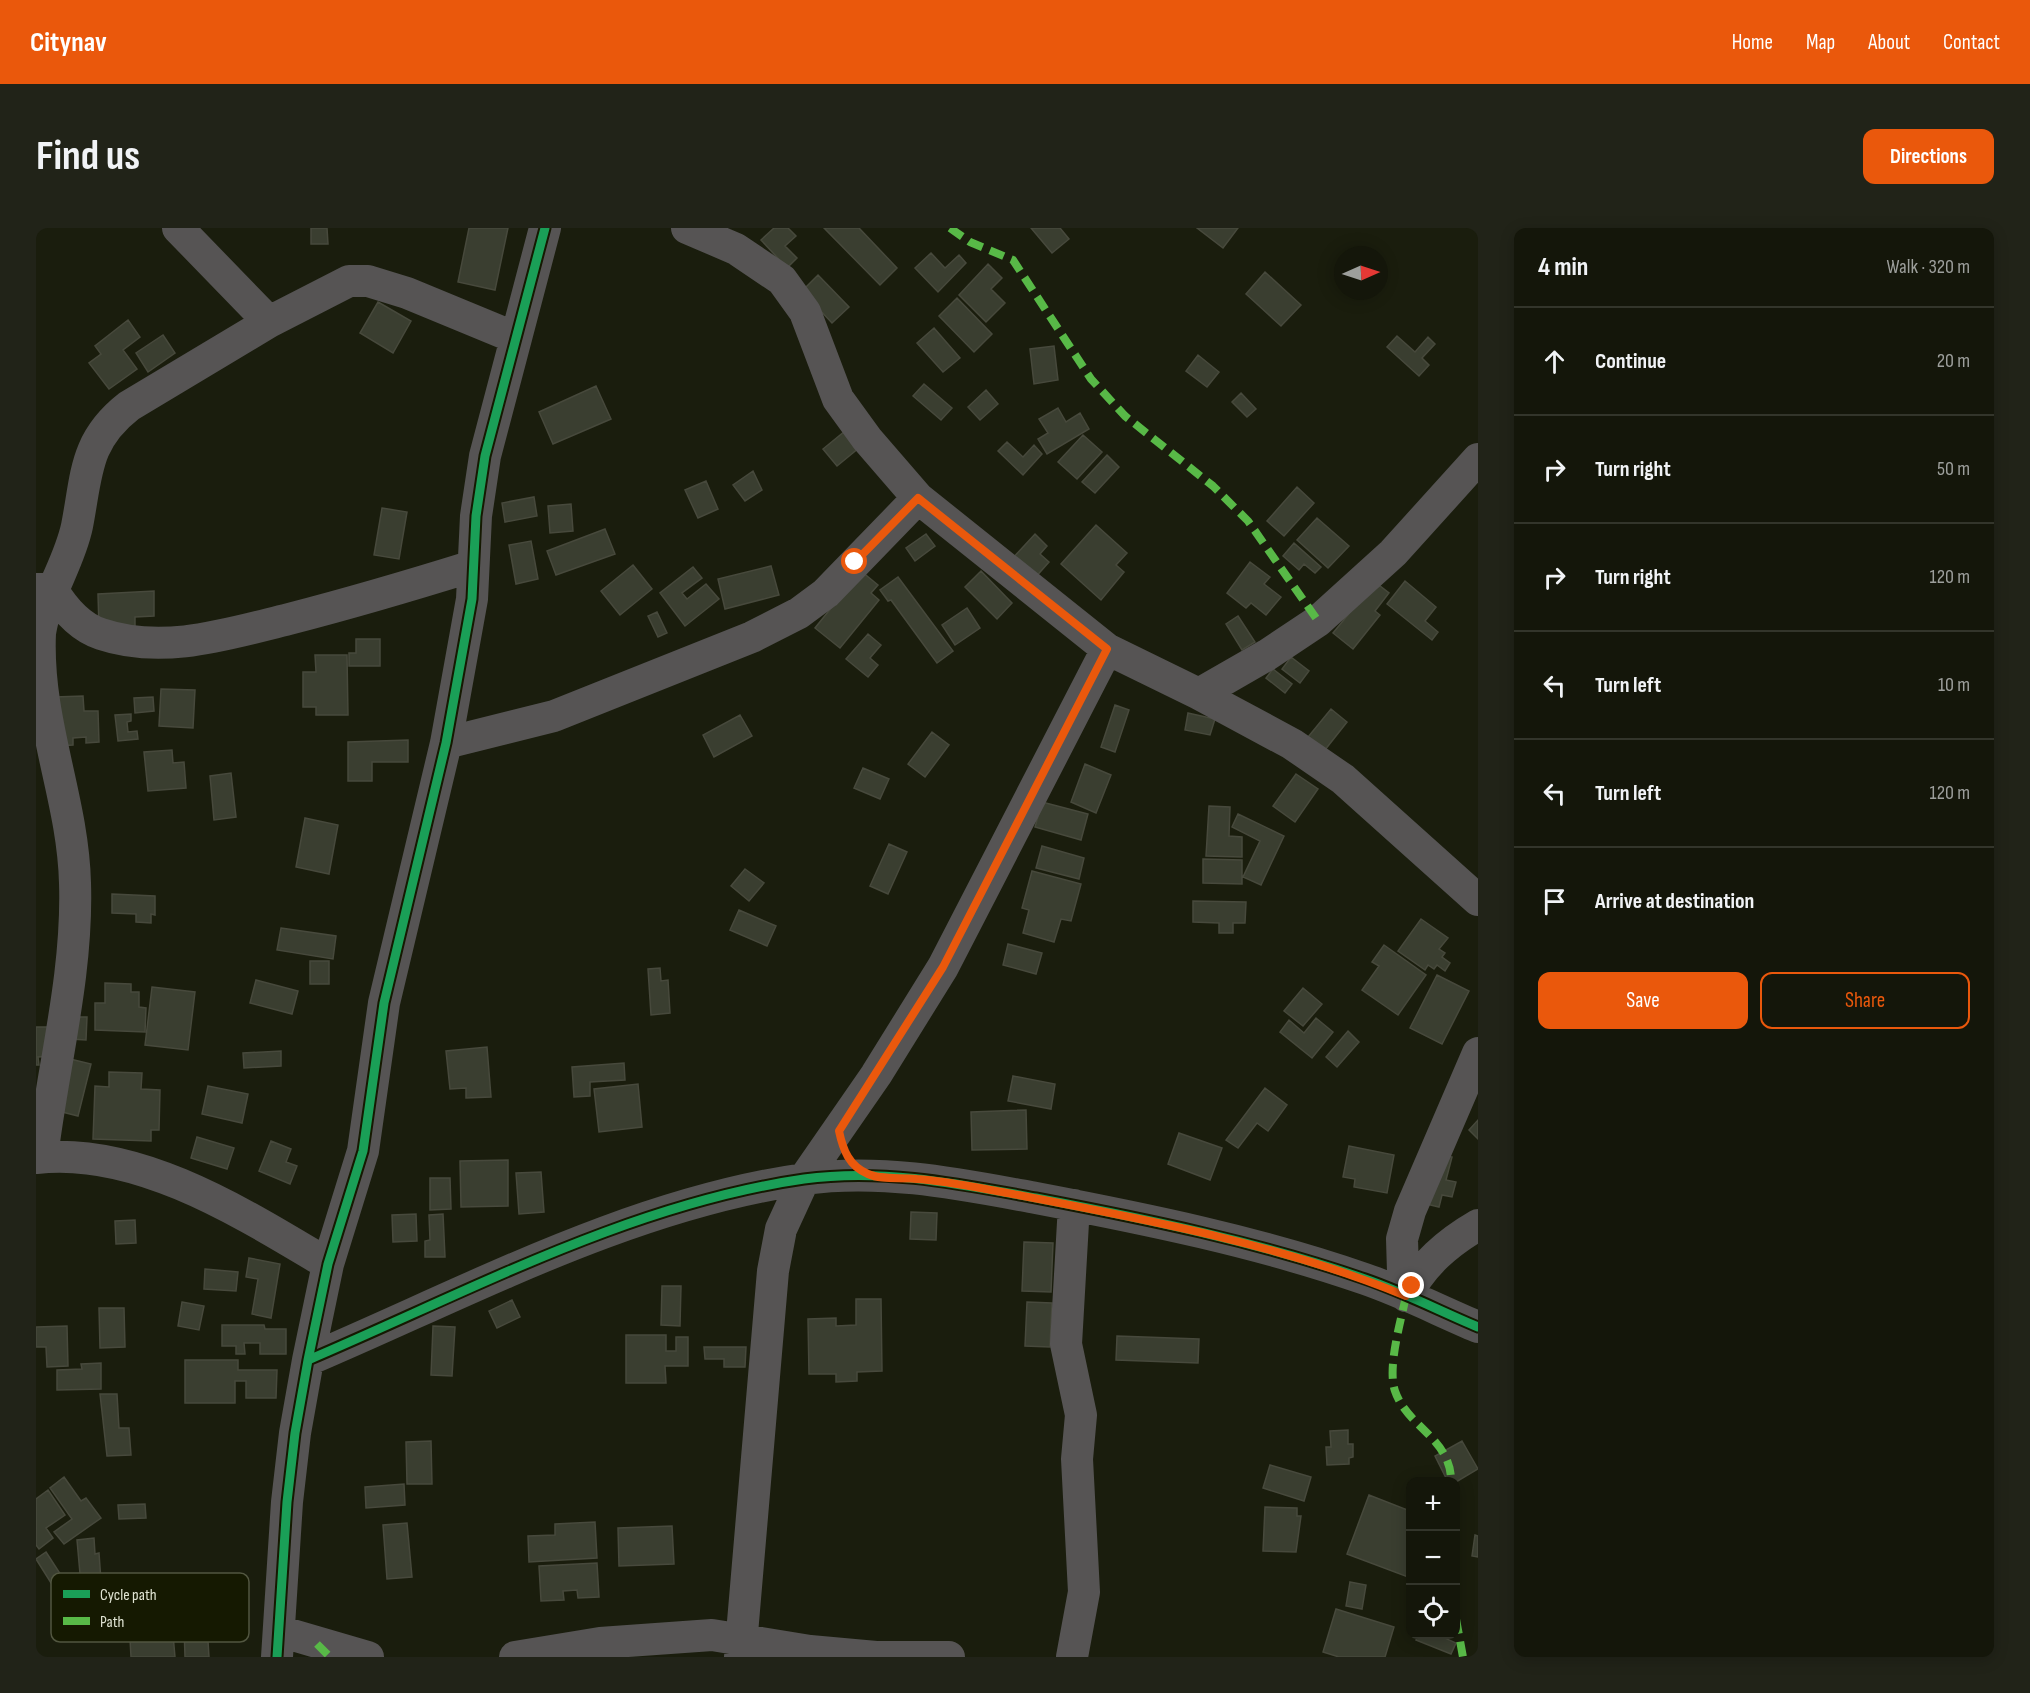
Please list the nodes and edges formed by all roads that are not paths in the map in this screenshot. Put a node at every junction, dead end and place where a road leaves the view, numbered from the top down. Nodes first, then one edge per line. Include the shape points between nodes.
1 (178, 228) edge
2 (544, 228) edge
3 (687, 228) edge
4 (269, 322) junction
5 (516, 338) junction
6 (1478, 459) edge
7 (918, 498) junction
8 (473, 566) junction
9 (44, 589) edge
10 (1107, 649) junction
11 (1199, 694) junction
12 (446, 743) junction
13 (1478, 900) edge
14 (1478, 1053) edge
15 (839, 1131) junction
16 (39, 1158) edge
17 (870, 1175) junction
18 (804, 1179) junction
19 (1074, 1206) junction
20 (1478, 1225) edge
21 (328, 1264) junction
22 (1409, 1291) junction
23 (1478, 1327) edge
24 (308, 1359) junction
25 (278, 1644) edge
26 (740, 1648) edge
27 (368, 1657) edge
28 (515, 1657) edge
29 (949, 1657) edge
30 (1072, 1657) edge

1 - 4 street
2 - 5 street
3 - 7 street via 736,249 782,280 805,312 838,399
4 - 5 street via 331,288 349,281 368,281
4 - 9 street via 111,420 96,442 87,468 68,557
5 - 8 street via 485,456
6 - 11 street via 1393,553 1318,621
7 - 10 street
7 - 12 street via 826,593 799,613 752,637 554,716
8 - 9 street via 336,607 211,639 178,642 132,642 99,634
8 - 12 street via 472,599
9 - 16 street via 39,689 44,733 67,826 75,881 75,924 65,1016
10 - 11 street
10 - 15 street via 943,967
11 - 13 street via 1292,744 1342,779
12 - 21 street via 384,1003 363,1151
14 - 22 street via 1402,1239 1400,1256
15 - 17 street via 851,1163
15 - 18 street
16 - 21 street via 89,1158 185,1186 242,1212
17 - 18 street
17 - 19 street via 963,1185
18 - 24 street via 644,1220 546,1256
18 - 26 street via 781,1229 773,1271
19 - 22 street via 1263,1248
19 - 30 street via 1066,1344 1081,1415 1077,1459 1084,1592
20 - 22 street via 1454,1239 1426,1265
21 - 24 street
22 - 23 street
24 - 25 street via 287,1502
25 - 27 street
26 - 28 street via 712,1635 676,1635 600,1642
26 - 29 street

